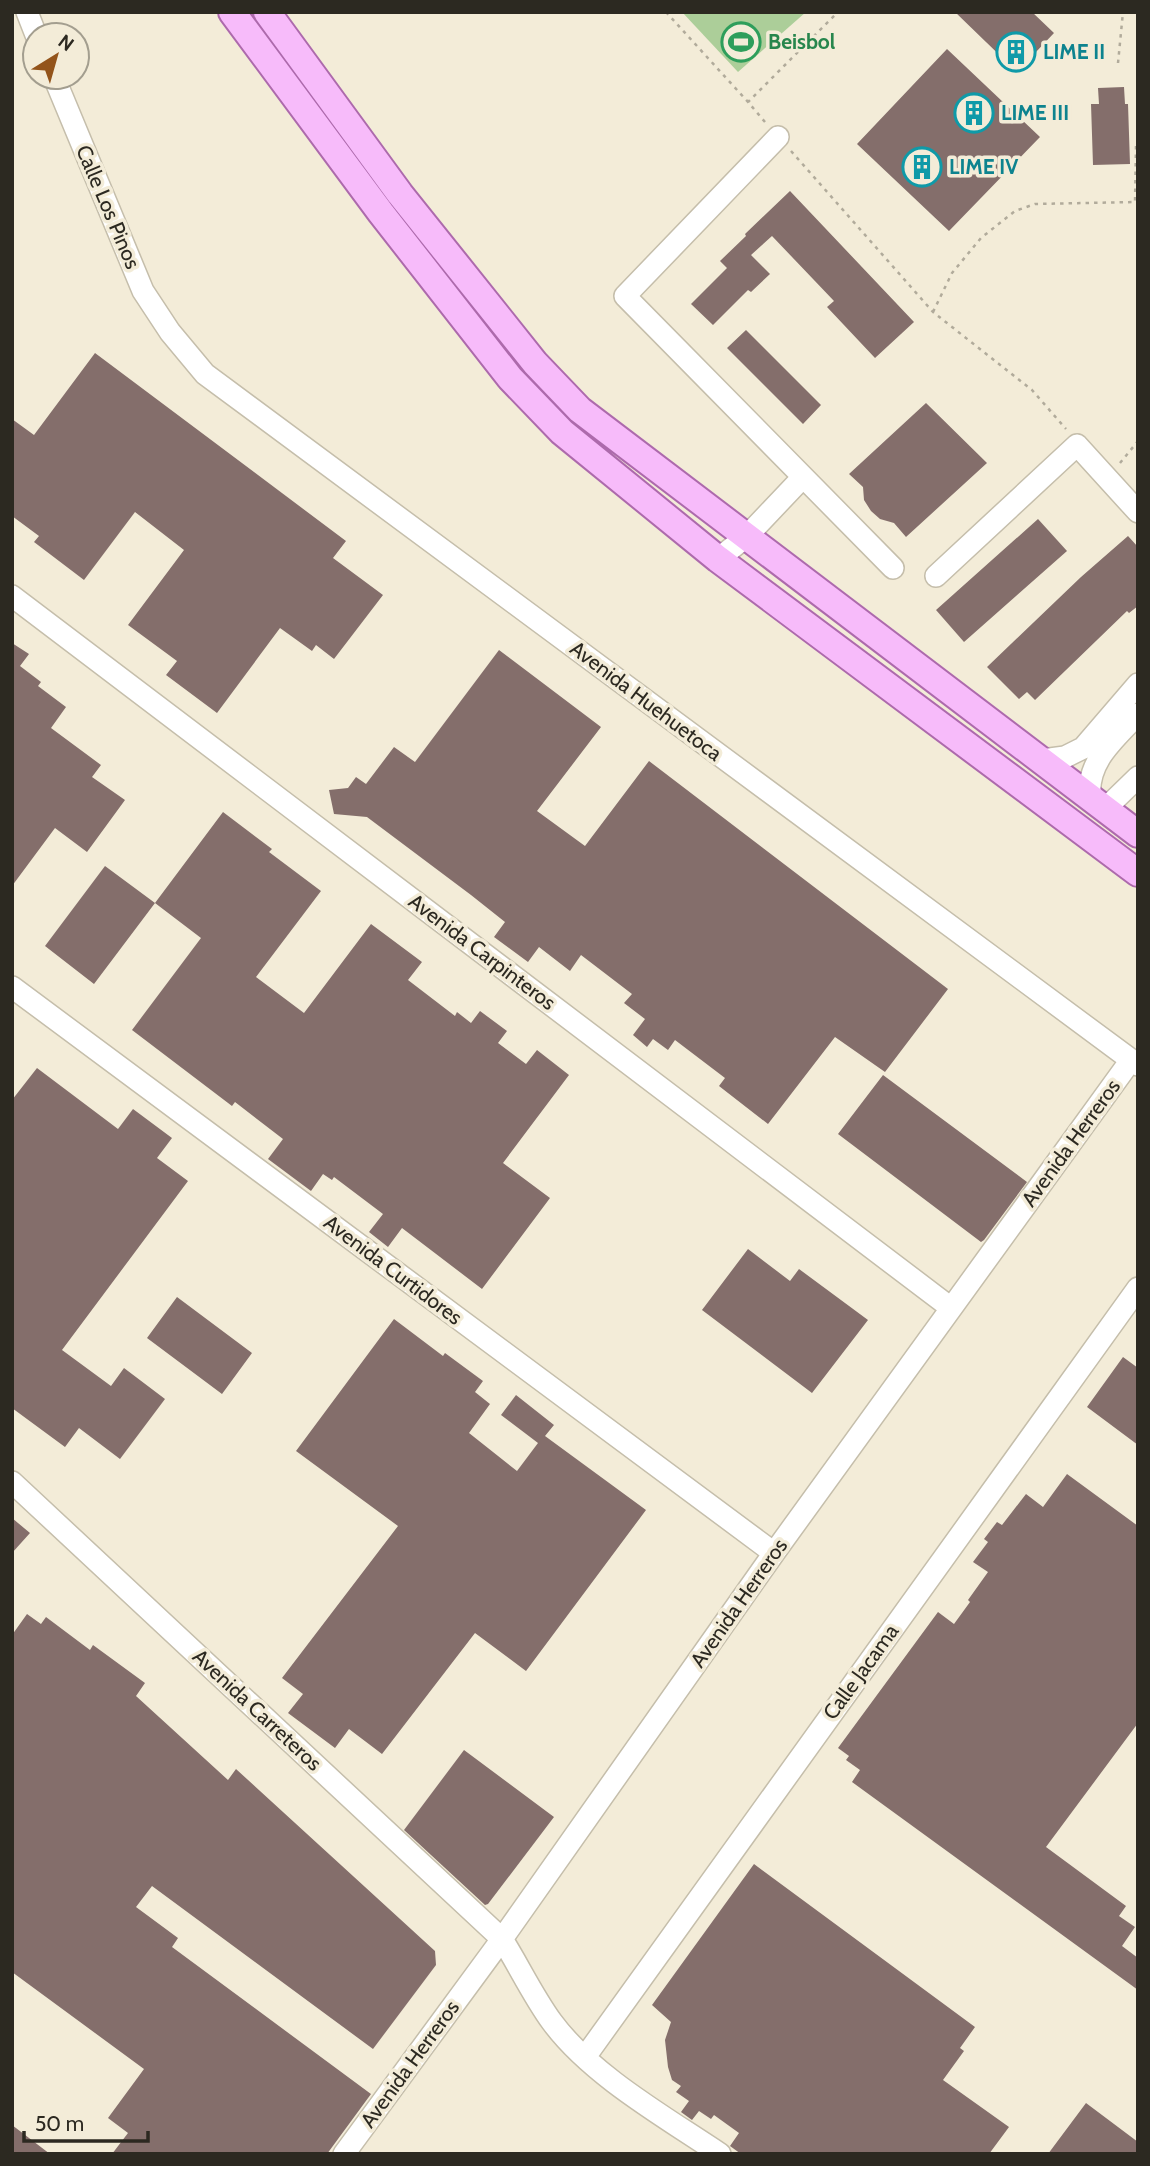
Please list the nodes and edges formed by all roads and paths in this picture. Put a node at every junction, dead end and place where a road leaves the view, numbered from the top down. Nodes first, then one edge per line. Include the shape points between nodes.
1 (232, 12) edge
2 (267, 12) edge
3 (666, 12) edge
4 (838, 12) edge
5 (1123, 12) edge
6 (1118, 64) dead end
7 (60, 91) edge
8 (748, 102) junction
9 (778, 137) junction
10 (1136, 145) edge
11 (1136, 202) edge
12 (933, 312) junction
13 (170, 332) joint
14 (1138, 441) edge
15 (1077, 445) junction
16 (803, 477) junction
17 (1107, 479) junction
18 (1138, 512) edge
19 (747, 536) junction
20 (719, 559) junction
21 (893, 568) dead end
22 (936, 576) dead end
23 (12, 596) edge
24 (1138, 684) edge
25 (1138, 714) edge
26 (1110, 732) junction
27 (1042, 760) junction
28 (1138, 777) edge
29 (1098, 803) junction
30 (1135, 832) edge
31 (1114, 854) junction
32 (1138, 873) edge
33 (12, 987) edge
34 (1134, 1063) edge
35 (1138, 1288) edge
36 (951, 1308) junction
37 (12, 1482) edge
38 (775, 1553) junction
39 (502, 1939) junction
40 (585, 2057) junction
41 (344, 2154) edge
42 (720, 2154) edge

1 - 20 main road via 510,378 562,432
2 - 19 main road via 400,194 535,363 580,410
3 - 8 path
4 - 8 path
5 - 6 path
7 - 13 lane, Calle Los Pinos via 144,291
8 - 9 path
9 - 12 path
9 - 16 lane via 625,296
10 - 11 path
11 - 12 path via 1035,204 1015,211 981,238 952,273
12 - 15 path via 1031,390
13 - 34 lane, Avenida Huehuetoca via 205,374
14 - 17 path
15 - 17 lane
15 - 22 lane
16 - 19 lane
16 - 21 lane
17 - 18 lane
19 - 20 lane
19 - 27 main road
20 - 31 main road
23 - 36 lane, Avenida Carpinteros
24 - 26 lane
25 - 26 lane
26 - 27 lane via 1065,757
26 - 29 lane via 1089,788
27 - 29 main road
28 - 29 lane
29 - 30 main road
30 - 31 main road
31 - 32 main road
33 - 38 lane, Avenida Curtidores
34 - 36 lane, Avenida Herreros
35 - 40 lane, Calle Jacama
36 - 38 lane, Avenida Herreros
37 - 39 lane, Avenida Carreteros
38 - 39 lane, Avenida Herreros
39 - 40 lane via 552,2022
39 - 41 lane, Avenida Herreros
40 - 42 lane

